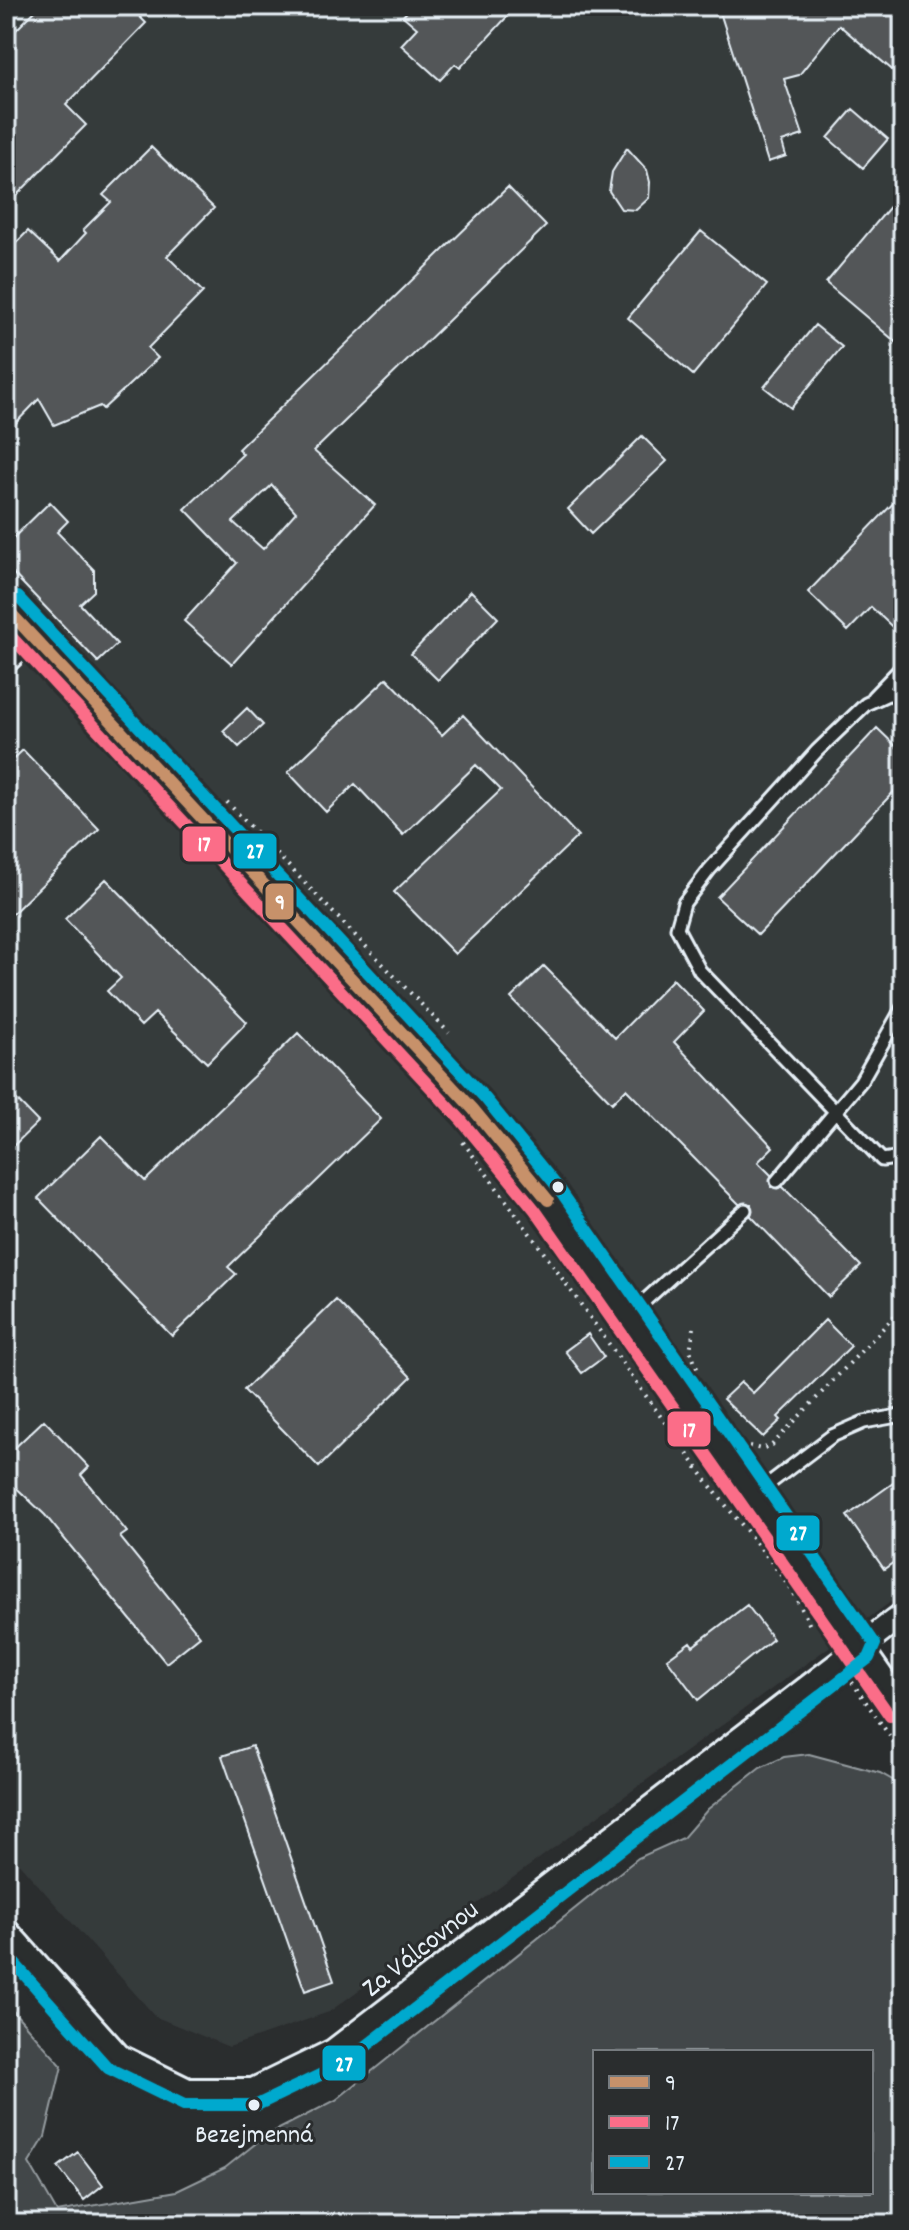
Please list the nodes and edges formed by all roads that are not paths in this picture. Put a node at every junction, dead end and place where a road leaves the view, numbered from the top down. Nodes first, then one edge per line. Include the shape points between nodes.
1 (6, 608) edge
2 (36, 640) junction
3 (903, 666) edge
4 (6, 669) edge
5 (903, 701) edge
6 (866, 704) junction
7 (903, 1007) edge
8 (837, 1112) junction
9 (903, 1157) edge
10 (777, 1181) dead end
11 (745, 1210) dead end
12 (629, 1315) junction
13 (903, 1415) edge
14 (754, 1495) junction
15 (903, 1614) edge
16 (859, 1645) junction
17 (903, 1707) edge
18 (6, 1930) edge

1 - 2 street
2 - 4 lane
2 - 12 street via 473,1109 548,1200
3 - 6 lane
5 - 6 lane via 890,693
6 - 8 lane via 709,870 684,903 677,928 700,971
7 - 8 lane
8 - 9 lane via 882,1160
8 - 10 lane
11 - 12 lane
12 - 14 street
13 - 14 lane via 864,1422 832,1436
14 - 16 street
15 - 16 street, Za Válcovnou
16 - 17 street
16 - 18 street, Za Válcovnou via 333,2051 253,2090 188,2090 119,2056

